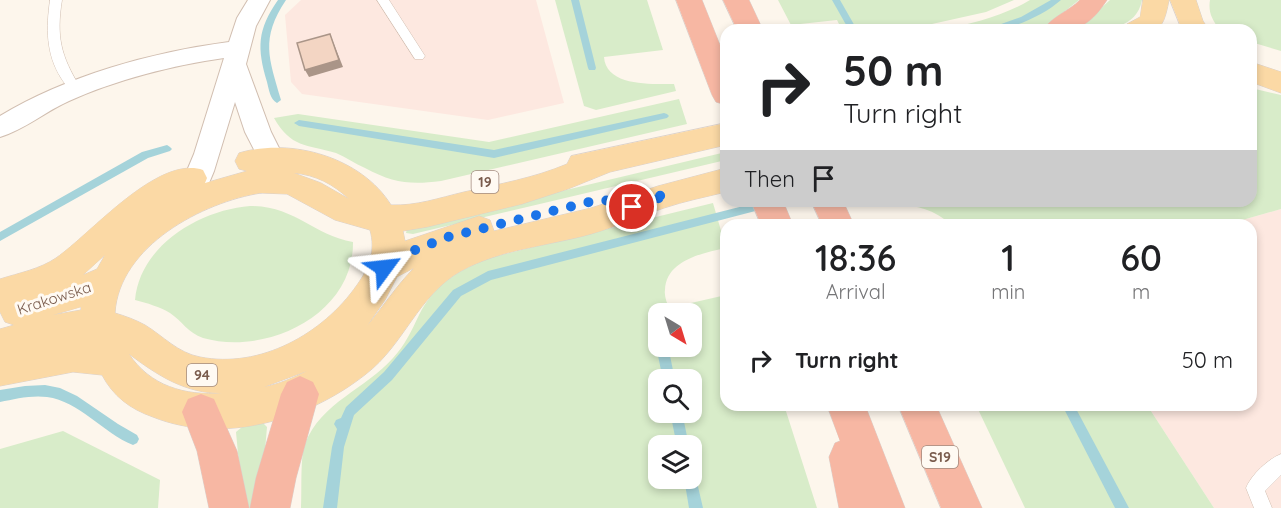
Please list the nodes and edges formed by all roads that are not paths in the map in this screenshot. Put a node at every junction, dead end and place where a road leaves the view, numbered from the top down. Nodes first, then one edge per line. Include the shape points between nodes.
1 (56, 0) edge
2 (259, 0) edge
3 (382, 0) edge
4 (689, 0) edge
5 (736, 0) edge
6 (1094, 0) edge
7 (1156, 0) edge
8 (747, 24) edge
9 (1065, 24) edge
10 (1147, 24) edge
11 (236, 56) junction
12 (418, 56) dead end
13 (1257, 60) edge
14 (1281, 67) edge
15 (1257, 73) edge
16 (720, 80) edge
17 (1281, 83) edge
18 (74, 87) junction
19 (0, 129) edge
20 (720, 135) edge
21 (272, 160) junction
22 (200, 174) junction
23 (720, 182) edge
24 (668, 195) junction
25 (188, 204) junction
26 (374, 205) junction
27 (384, 268) junction
28 (108, 279) junction
29 (0, 294) edge
30 (0, 315) edge
31 (106, 342) junction
32 (0, 345) edge
33 (311, 351) junction
34 (0, 369) edge
35 (300, 394) junction
36 (841, 411) edge
37 (848, 411) edge
38 (920, 411) edge
39 (201, 412) junction
40 (1281, 463) edge
41 (229, 508) edge
42 (270, 508) edge
43 (859, 508) edge
44 (885, 508) edge
45 (962, 508) edge
46 (1263, 508) edge

1 - 18 lane via 52,44 62,73
2 - 11 street via 240,32
3 - 12 lane
4 - 16 highway
5 - 8 highway
6 - 9 highway
7 - 10 main road via 1152,21
11 - 18 street via 215,51
11 - 21 street via 258,132
11 - 22 street
13 - 14 main road
15 - 17 main road
18 - 19 street
20 - 26 main road, 19 via 604,162 542,186 408,218
21 - 22 main road via 230,164
21 - 26 main road via 321,165 347,178
22 - 25 street
22 - 29 main road via 140,205 68,268
23 - 24 main road
24 - 27 main road via 589,202 448,237
24 - 35 main road via 595,220 472,251 447,262 411,292 362,355
25 - 26 main road, 19 via 233,186 279,181 314,193 341,210
25 - 28 main road, 19 via 141,233
26 - 27 main road via 390,248
27 - 33 main road, 94 via 356,314
28 - 30 main road, Krakowska via 76,294
28 - 31 main road via 98,314
31 - 32 main road, Krakowska / 94 via 81,327
31 - 33 main road, 94 via 133,336 177,368 201,375 257,372
31 - 34 main road via 73,356
31 - 39 main road via 123,379 146,397
33 - 35 main road
35 - 39 main road via 227,412
35 - 42 highway
36 - 43 highway
37 - 44 highway
38 - 45 highway, S19
39 - 41 highway via 217,451
40 - 46 lane via 1255,488

